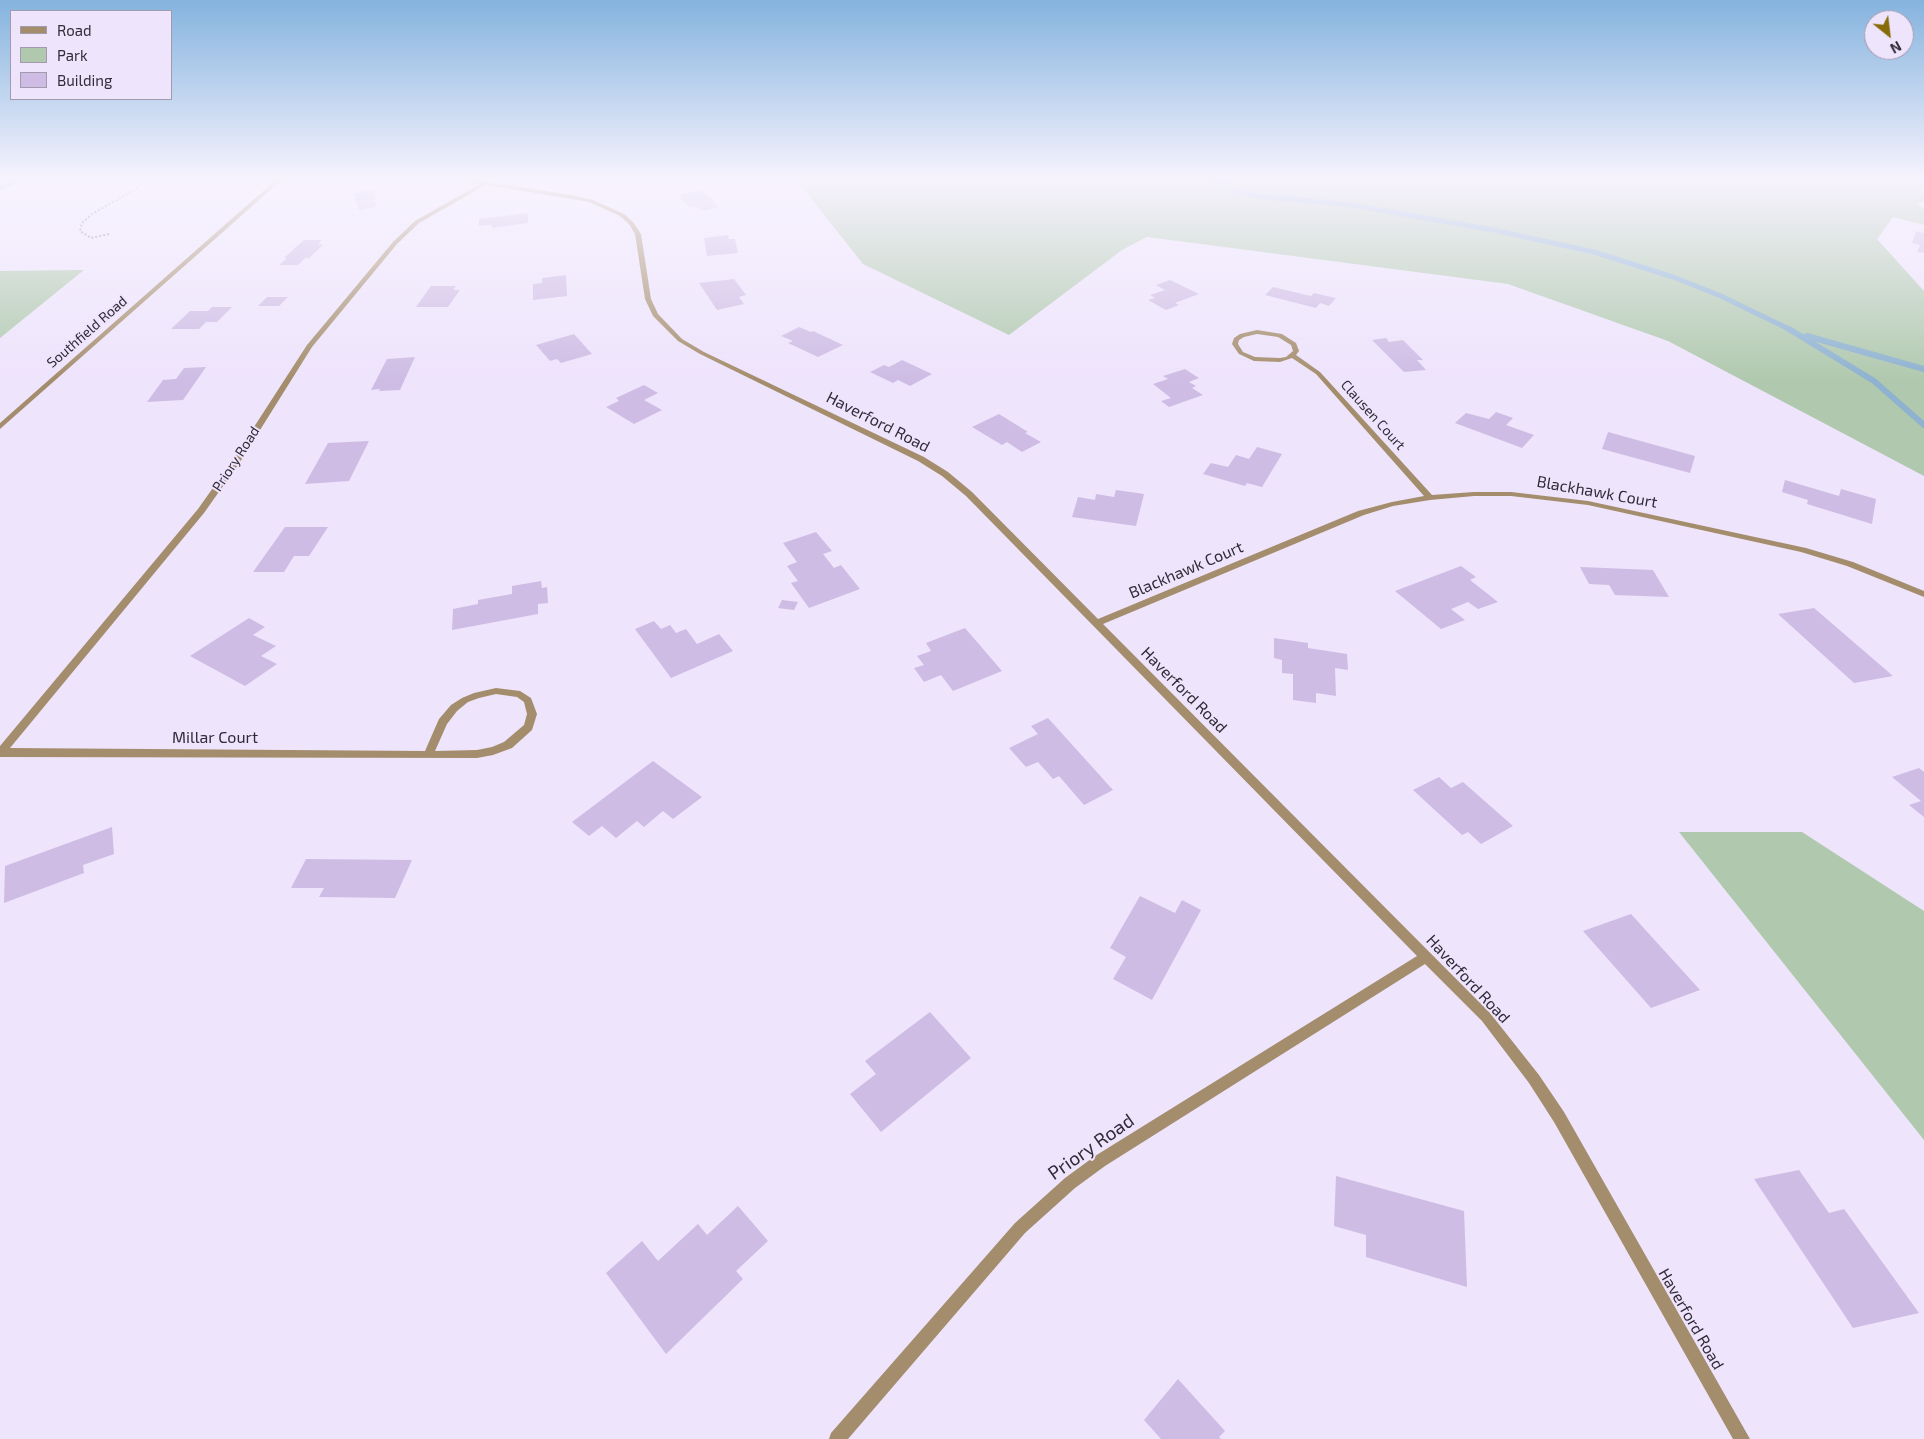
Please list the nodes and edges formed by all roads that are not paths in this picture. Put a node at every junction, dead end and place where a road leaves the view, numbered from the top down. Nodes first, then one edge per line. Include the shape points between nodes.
1 (206, 245) edge
2 (392, 245) edge
3 (640, 245) edge
4 (1292, 356) junction
5 (0, 427) edge
6 (1430, 498) junction
7 (1924, 594) edge
8 (1096, 623) junction
9 (0, 752) edge
10 (428, 755) junction
11 (1427, 956) junction
12 (837, 1439) edge
13 (1742, 1439) edge

1 - 5 street, Southfield Road
2 - 9 street, Priory Road via 309,346 201,512
3 - 8 street, Haverford Road via 648,300 655,315 680,340 921,459 945,474 969,494
4 - 4 street via 1296,351 1294,344 1267,332 1242,335 1234,344 1241,353 1254,359 1280,360
4 - 6 street, Clausen Court via 1318,373
6 - 7 street, Blackhawk Court via 1511,494 1588,503 1803,550 1858,567
6 - 8 street, Blackhawk Court via 1361,513
8 - 11 street, Haverford Road
9 - 10 street, Millar Court
10 - 10 street, Millar Court via 477,754 508,745 528,727 532,714 528,700 520,694 496,690 465,700 443,722
11 - 12 street, Priory Road via 1070,1183 1020,1228
11 - 13 street, Haverford Road via 1486,1017 1539,1086

